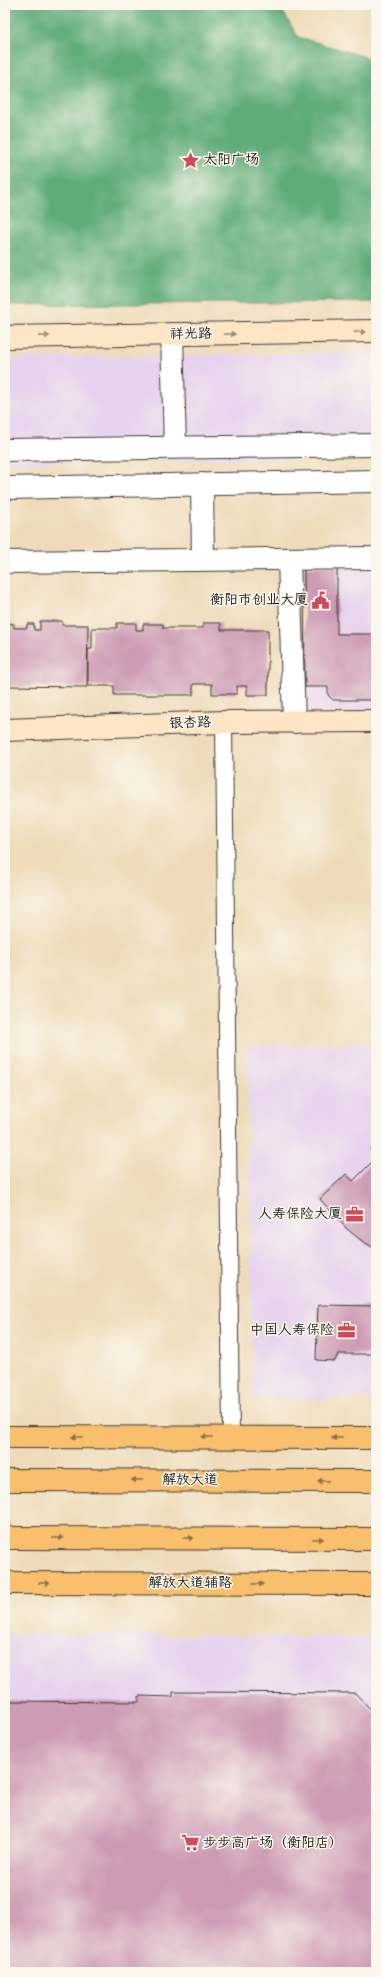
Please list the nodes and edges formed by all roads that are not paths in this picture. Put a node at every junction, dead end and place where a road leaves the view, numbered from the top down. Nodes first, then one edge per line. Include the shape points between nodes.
1 (376, 331) edge
2 (172, 334) junction
3 (5, 337) edge
4 (376, 445) edge
5 (175, 447) junction
6 (5, 450) edge
7 (376, 481) edge
8 (202, 484) junction
9 (5, 488) edge
10 (376, 558) edge
11 (289, 559) junction
12 (203, 560) junction
13 (5, 562) edge
14 (376, 721) edge
15 (224, 722) junction
16 (294, 722) junction
17 (5, 730) edge
18 (5, 1437) edge
19 (231, 1438) junction
20 (376, 1438) edge
21 (5, 1480) edge
22 (376, 1481) edge
23 (5, 1538) edge
24 (376, 1539) edge
25 (5, 1583) edge
26 (376, 1584) edge

2 -> 1 street, 祥光路
3 -> 2 street, 祥光路
2 - 5 street
4 - 5 street
5 - 6 street
7 - 8 street
8 - 9 street
8 - 12 street
10 - 11 street
11 - 12 street
11 - 16 street
12 - 13 street
14 - 16 street, 银杏路
15 - 16 street, 银杏路
15 - 17 street, 银杏路
15 - 19 lane
19 -> 18 main road
20 -> 19 main road
22 -> 21 main road, 解放大道
23 -> 24 main road
25 -> 26 main road, 解放大道辅路

